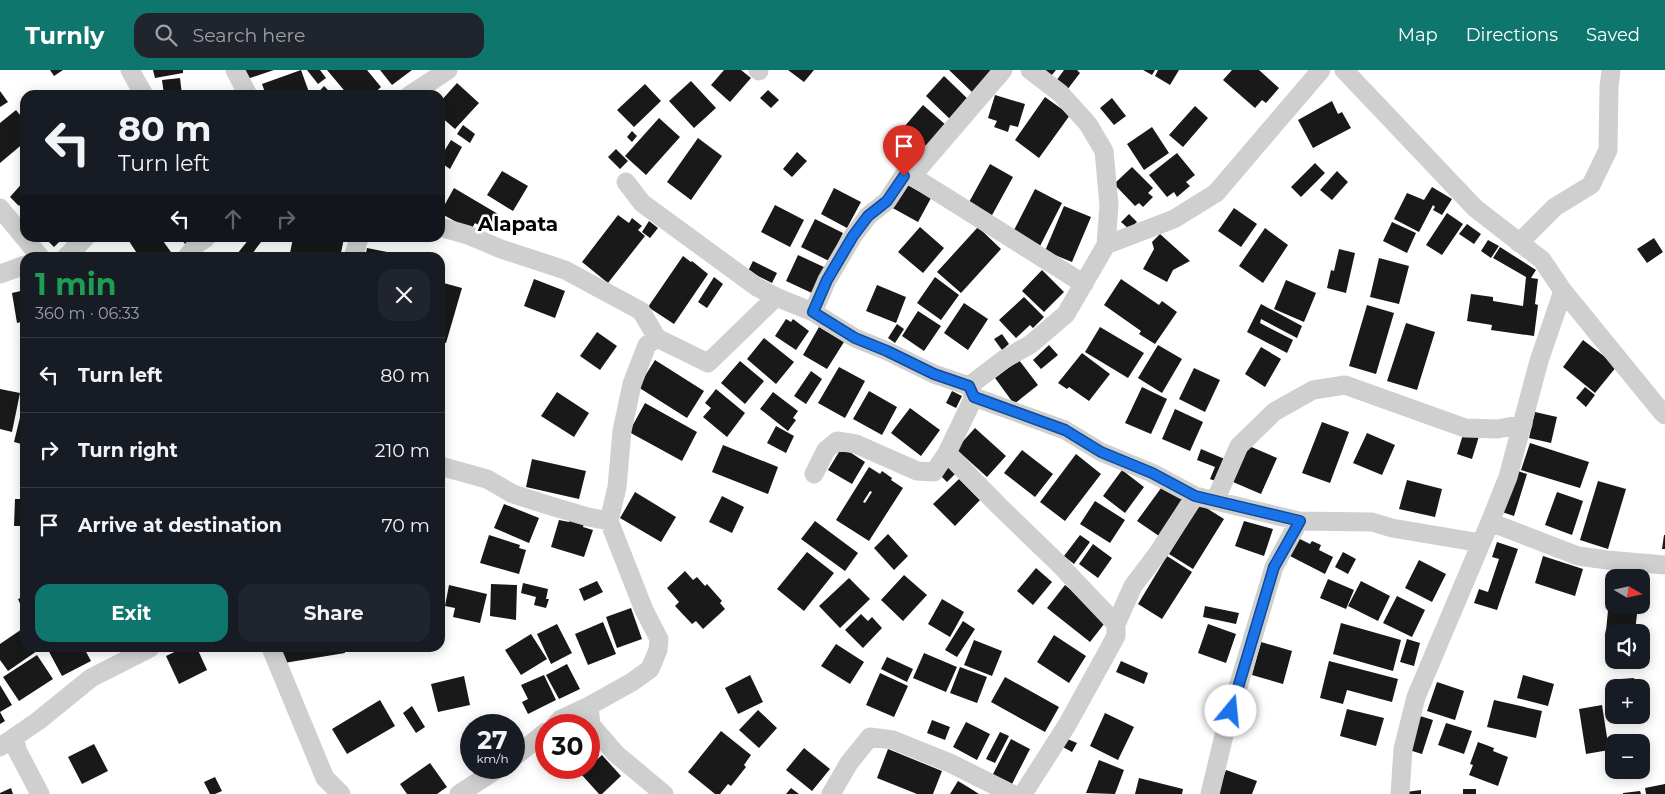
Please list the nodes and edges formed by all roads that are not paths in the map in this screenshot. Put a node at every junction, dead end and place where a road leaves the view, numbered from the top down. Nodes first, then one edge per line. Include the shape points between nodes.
1 (130, 70) edge
2 (235, 70) edge
3 (448, 70) edge
4 (1003, 70) edge
5 (1030, 70) edge
6 (1321, 70) edge
7 (1344, 70) edge
8 (1611, 70) edge
9 (141, 90) edge
10 (245, 90) edge
11 (418, 90) edge
12 (912, 176) junction
13 (626, 182) dead end
14 (0, 208) edge
15 (445, 228) edge
16 (20, 233) edge
17 (27, 242) edge
18 (81, 242) edge
19 (200, 242) edge
20 (1519, 243) junction
21 (1106, 244) junction
22 (35, 252) edge
23 (71, 252) edge
24 (191, 252) edge
25 (20, 267) edge
26 (0, 274) edge
27 (1084, 284) junction
28 (1563, 291) junction
29 (776, 297) junction
30 (813, 312) junction
31 (657, 338) junction
32 (972, 392) junction
33 (1665, 415) edge
34 (1523, 424) junction
35 (948, 453) junction
36 (445, 467) edge
37 (814, 474) dead end
38 (1195, 496) junction
39 (1215, 501) junction
40 (610, 521) junction
41 (1300, 521) junction
42 (1490, 522) junction
43 (1481, 543) junction
44 (1665, 565) edge
45 (1116, 624) junction
46 (142, 652) edge
47 (273, 652) edge
48 (589, 706) junction
49 (572, 714) edge
50 (535, 741) edge
51 (8, 742) edge
52 (525, 748) edge
53 (482, 779) edge
54 (40, 794) edge
55 (341, 794) edge
56 (459, 794) edge
57 (664, 794) edge
58 (831, 794) edge
59 (1012, 794) edge
60 (1023, 794) edge
61 (1210, 794) edge
62 (1400, 794) edge

1 - 9 street
2 - 10 street
3 - 11 street
4 - 12 street
5 - 21 street via 1060,93 1088,124 1104,150 1109,205
6 - 21 street via 1216,192 1174,219
7 - 20 street via 1475,208
8 - 20 street via 1608,150 1591,185 1555,207
12 - 27 street
12 - 30 street via 904,176 887,201 868,216 853,236 827,280
13 - 29 street via 642,202 757,287
14 - 16 street
15 - 31 street via 565,270 641,311
17 - 22 street
18 - 23 street
19 - 24 street
20 - 28 street via 1542,260
21 - 27 street
25 - 26 street
27 - 32 street via 1066,314 1031,344 1003,360
28 - 33 street
28 - 34 street
29 - 30 street
29 - 31 street via 708,363
30 - 32 street via 855,338
31 - 40 street via 647,346 632,384
32 - 35 street
32 - 38 street via 1065,430 1101,452 1152,473
34 - 39 street via 1498,429 1465,428 1345,385 1313,390 1274,412 1239,446
34 - 42 street via 1508,477
35 - 37 street via 934,472 917,471 856,444 837,441 826,450
35 - 45 street
36 - 40 street via 487,479 512,494
38 - 39 street
38 - 45 street via 1134,586
39 - 41 street
40 - 48 street via 644,610 659,639 658,650 650,669
41 - 43 street via 1372,522
41 - 61 street via 1274,567 1226,727
42 - 43 street
42 - 44 street via 1578,556
43 - 62 street via 1416,697 1403,749
45 - 60 street via 1116,636 1104,658
46 - 51 street via 91,678
47 - 55 street via 325,778
48 - 49 street
48 - 57 street via 591,724 616,754
50 - 52 street
51 - 54 street via 17,750
53 - 56 street
58 - 59 street via 849,763 870,737 893,740 950,762

